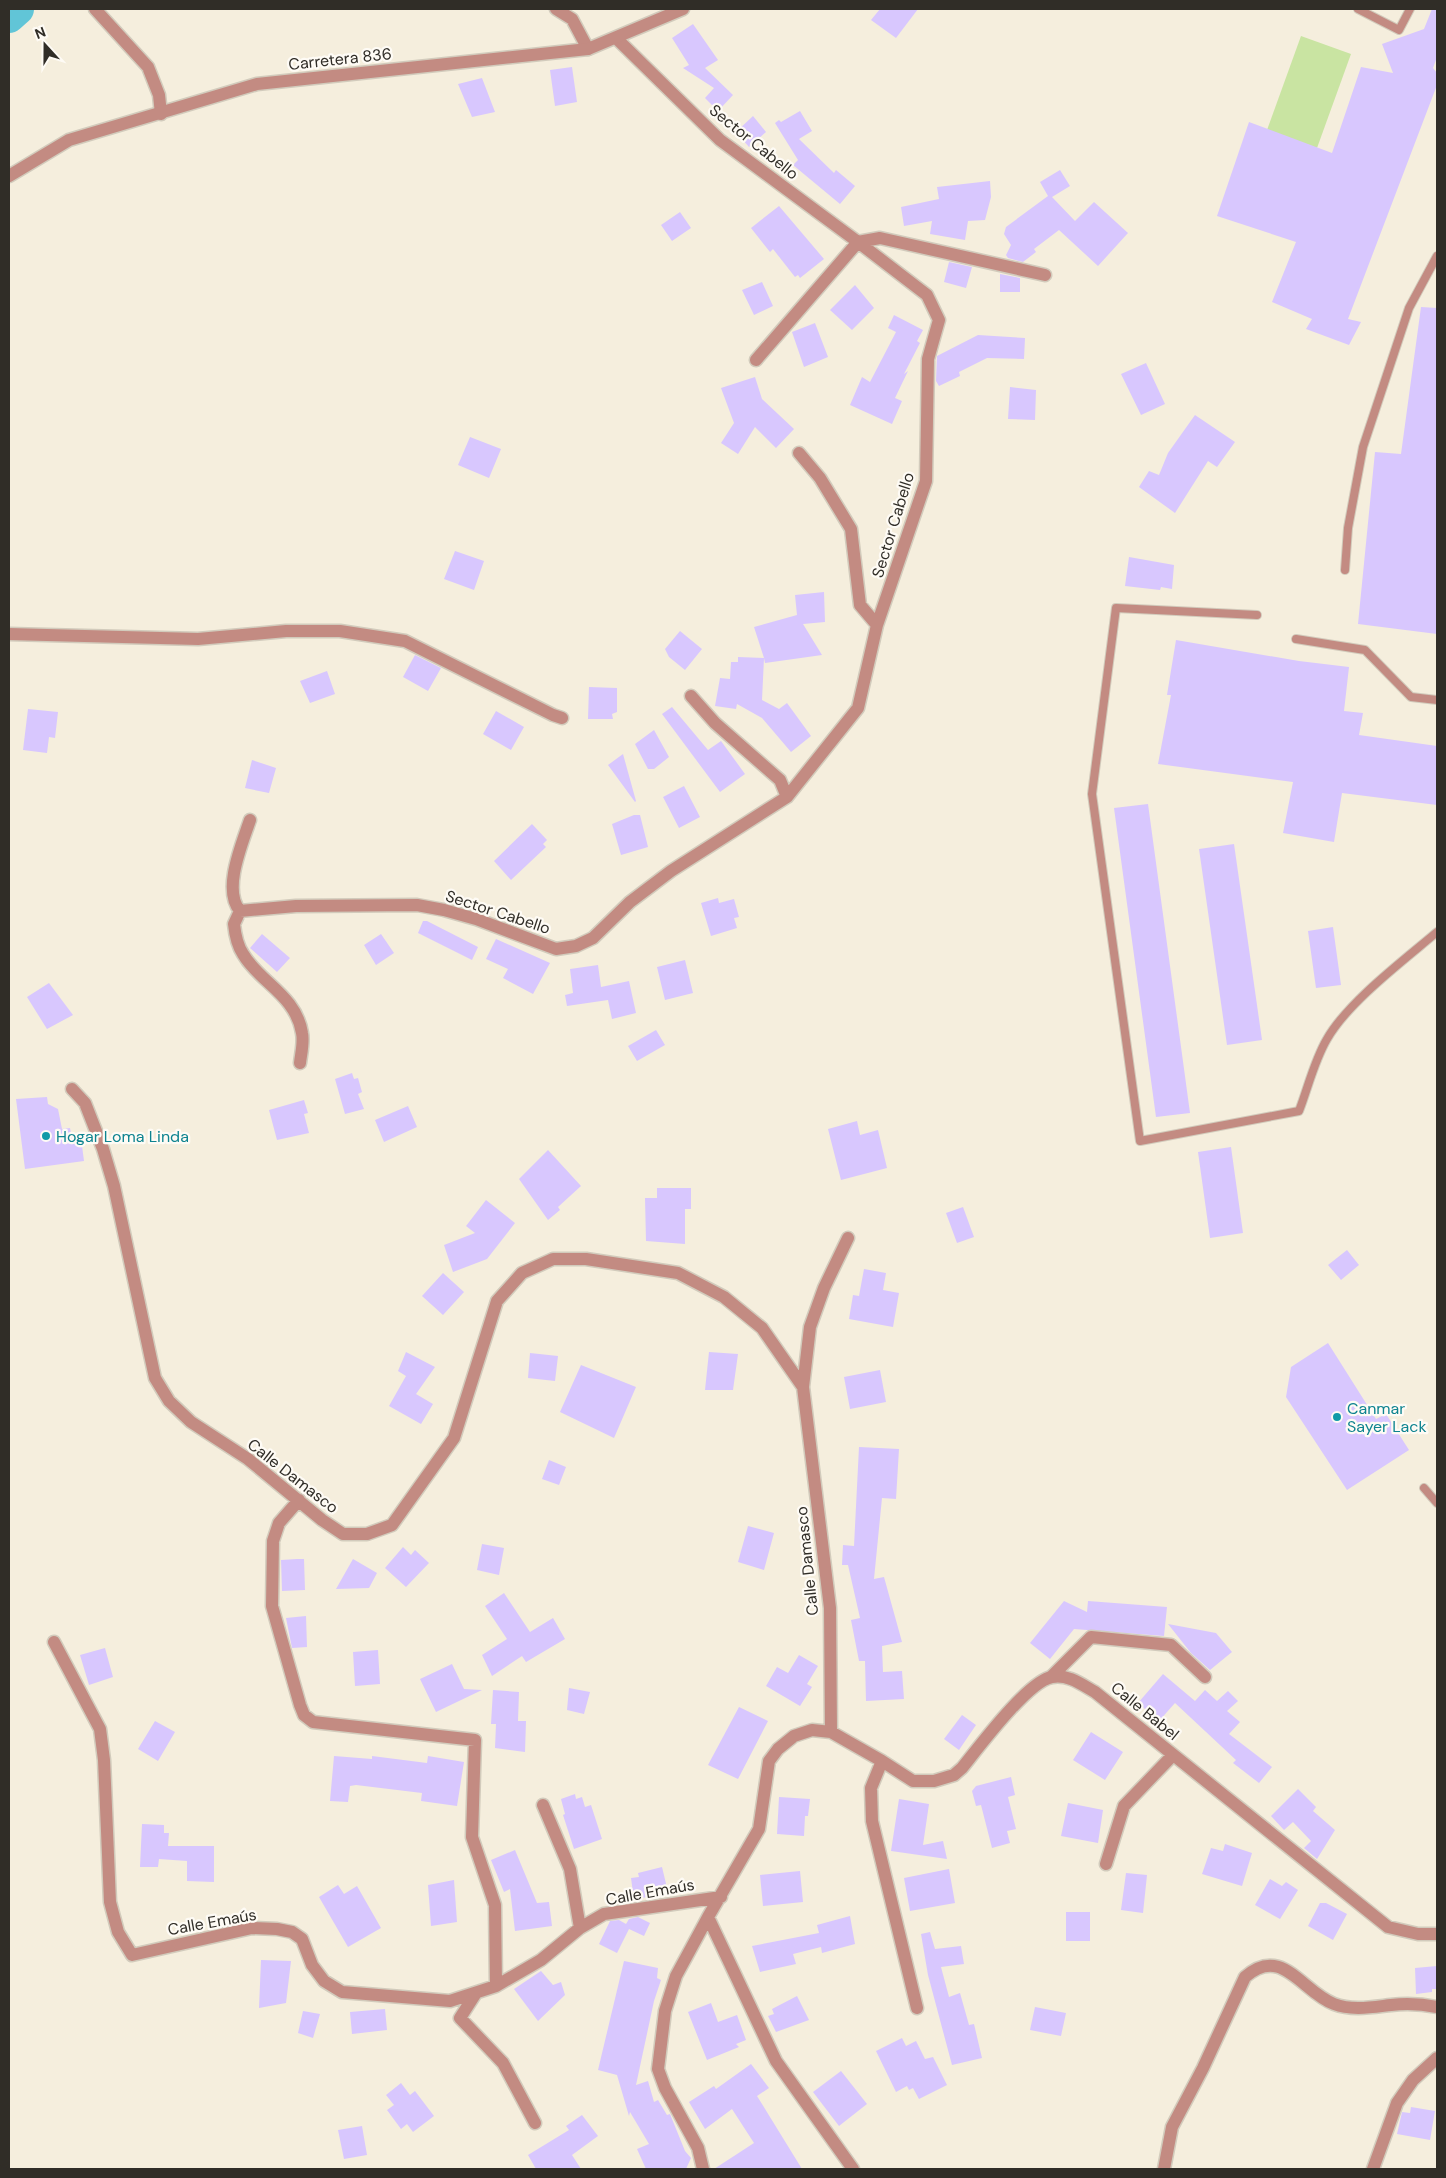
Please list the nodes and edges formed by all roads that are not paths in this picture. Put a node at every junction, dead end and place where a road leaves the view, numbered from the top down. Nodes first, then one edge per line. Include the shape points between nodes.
1 (95, 9) edge
2 (556, 9) edge
3 (684, 9) edge
4 (1358, 9) edge
5 (1410, 9) edge
6 (616, 38) junction
7 (588, 49) junction
8 (161, 114) junction
9 (9, 176) edge
10 (858, 242) junction
11 (1437, 256) edge
12 (1044, 275) dead end
13 (756, 360) dead end
14 (799, 452) dead end
15 (1345, 570) dead end
16 (1257, 615) dead end
17 (877, 625) junction
18 (9, 634) edge
19 (1296, 639) dead end
20 (691, 696) dead end
21 (1437, 700) edge
22 (562, 718) dead end
23 (787, 797) junction
24 (250, 820) dead end
25 (240, 911) junction
26 (1437, 932) edge
27 (300, 1063) dead end
28 (72, 1089) dead end
29 (848, 1238) dead end
30 (803, 1387) junction
31 (1424, 1488) dead end
32 (298, 1500) junction
33 (1437, 1503) edge
34 (54, 1642) dead end
35 (1050, 1677) junction
36 (1205, 1677) dead end
37 (831, 1732) junction
38 (1173, 1755) junction
39 (882, 1761) junction
40 (543, 1804) dead end
41 (1106, 1864) dead end
42 (721, 1896) junction
43 (708, 1917) junction
44 (580, 1928) junction
45 (1437, 1934) edge
46 (496, 1986) junction
47 (476, 1993) junction
48 (1437, 2007) edge
49 (917, 2008) dead end
50 (1437, 2058) edge
51 (535, 2123) dead end
52 (703, 2169) edge
53 (853, 2169) edge
54 (1164, 2169) edge
55 (1373, 2169) edge

1 - 8 street via 148,66 159,94
2 - 7 street via 572,19
3 - 6 street, Carretera 836
4 - 5 lane via 1399,30
6 - 7 street, Carretera 836
6 - 10 street, Sector Cabello via 720,140
7 - 8 street, Carretera 836 via 256,84
8 - 9 street, Carretera 836 via 69,140
10 - 12 street via 880,238
10 - 13 street
10 - 17 street, Sector Cabello via 927,295 939,320 928,359 926,481
11 - 15 lane via 1409,308 1363,447 1348,528
14 - 17 street via 820,478 851,528 860,605
16 - 26 lane via 1116,608 1092,794 1140,1141 1299,1111 1327,1039 1387,974
17 - 23 street, Sector Cabello via 858,708
18 - 22 street via 198,639 286,631 340,631 405,641
19 - 21 lane via 1365,650 1411,697
20 - 23 street via 714,723 780,780
23 - 25 street, Sector Cabello via 671,870 630,902 593,938 576,946 556,949 476,919 417,905 296,906
24 - 25 street via 238,856 233,888 233,903
25 - 27 street via 234,924 243,954 291,1006 300,1025
28 - 32 street, Calle Damasco via 85,1103 114,1186 155,1378 169,1401 191,1422 248,1459
29 - 30 street, Calle Damasco via 810,1327
30 - 32 street, Calle Damasco via 762,1328 724,1297 678,1273 586,1259 553,1259 522,1273 497,1301 454,1438 392,1524 367,1534 343,1534
30 - 37 street, Calle Damasco via 830,1608
31 - 33 lane
32 - 46 street via 279,1523 273,1541 272,1606 304,1715 313,1722 475,1740 472,1837 496,1905
34 - 47 street, Calle Emaús via 100,1729 110,1902 118,1932 132,1954 252,1928 277,1929 292,1932 302,1939 312,1965 324,1981 342,1992 450,2001
35 - 36 street via 1091,1637 1171,1645
35 - 38 street, Calle Babel via 1068,1677 1095,1692
35 - 39 street via 1021,1698 954,1775 934,1781 913,1781
37 - 39 street
37 - 42 street via 812,1730 794,1736 769,1761 759,1829
38 - 41 street via 1124,1806
38 - 45 street, Calle Babel via 1388,1927 1418,1934
39 - 49 street via 871,1788 872,1822
40 - 44 street via 570,1869
42 - 43 street
42 - 44 street, Calle Emaús via 604,1914
43 - 52 street via 676,1976 665,2011 658,2069 698,2148
43 - 53 street via 776,2061
44 - 46 street, Calle Emaús via 541,1960
46 - 47 street, Calle Emaús
47 - 51 street via 460,2018 503,2063
48 - 54 street via 1415,2003 1365,2008 1334,2004 1285,1970 1265,1965 1254,1969 1245,1977 1172,2127
50 - 55 street via 1413,2080 1396,2103

